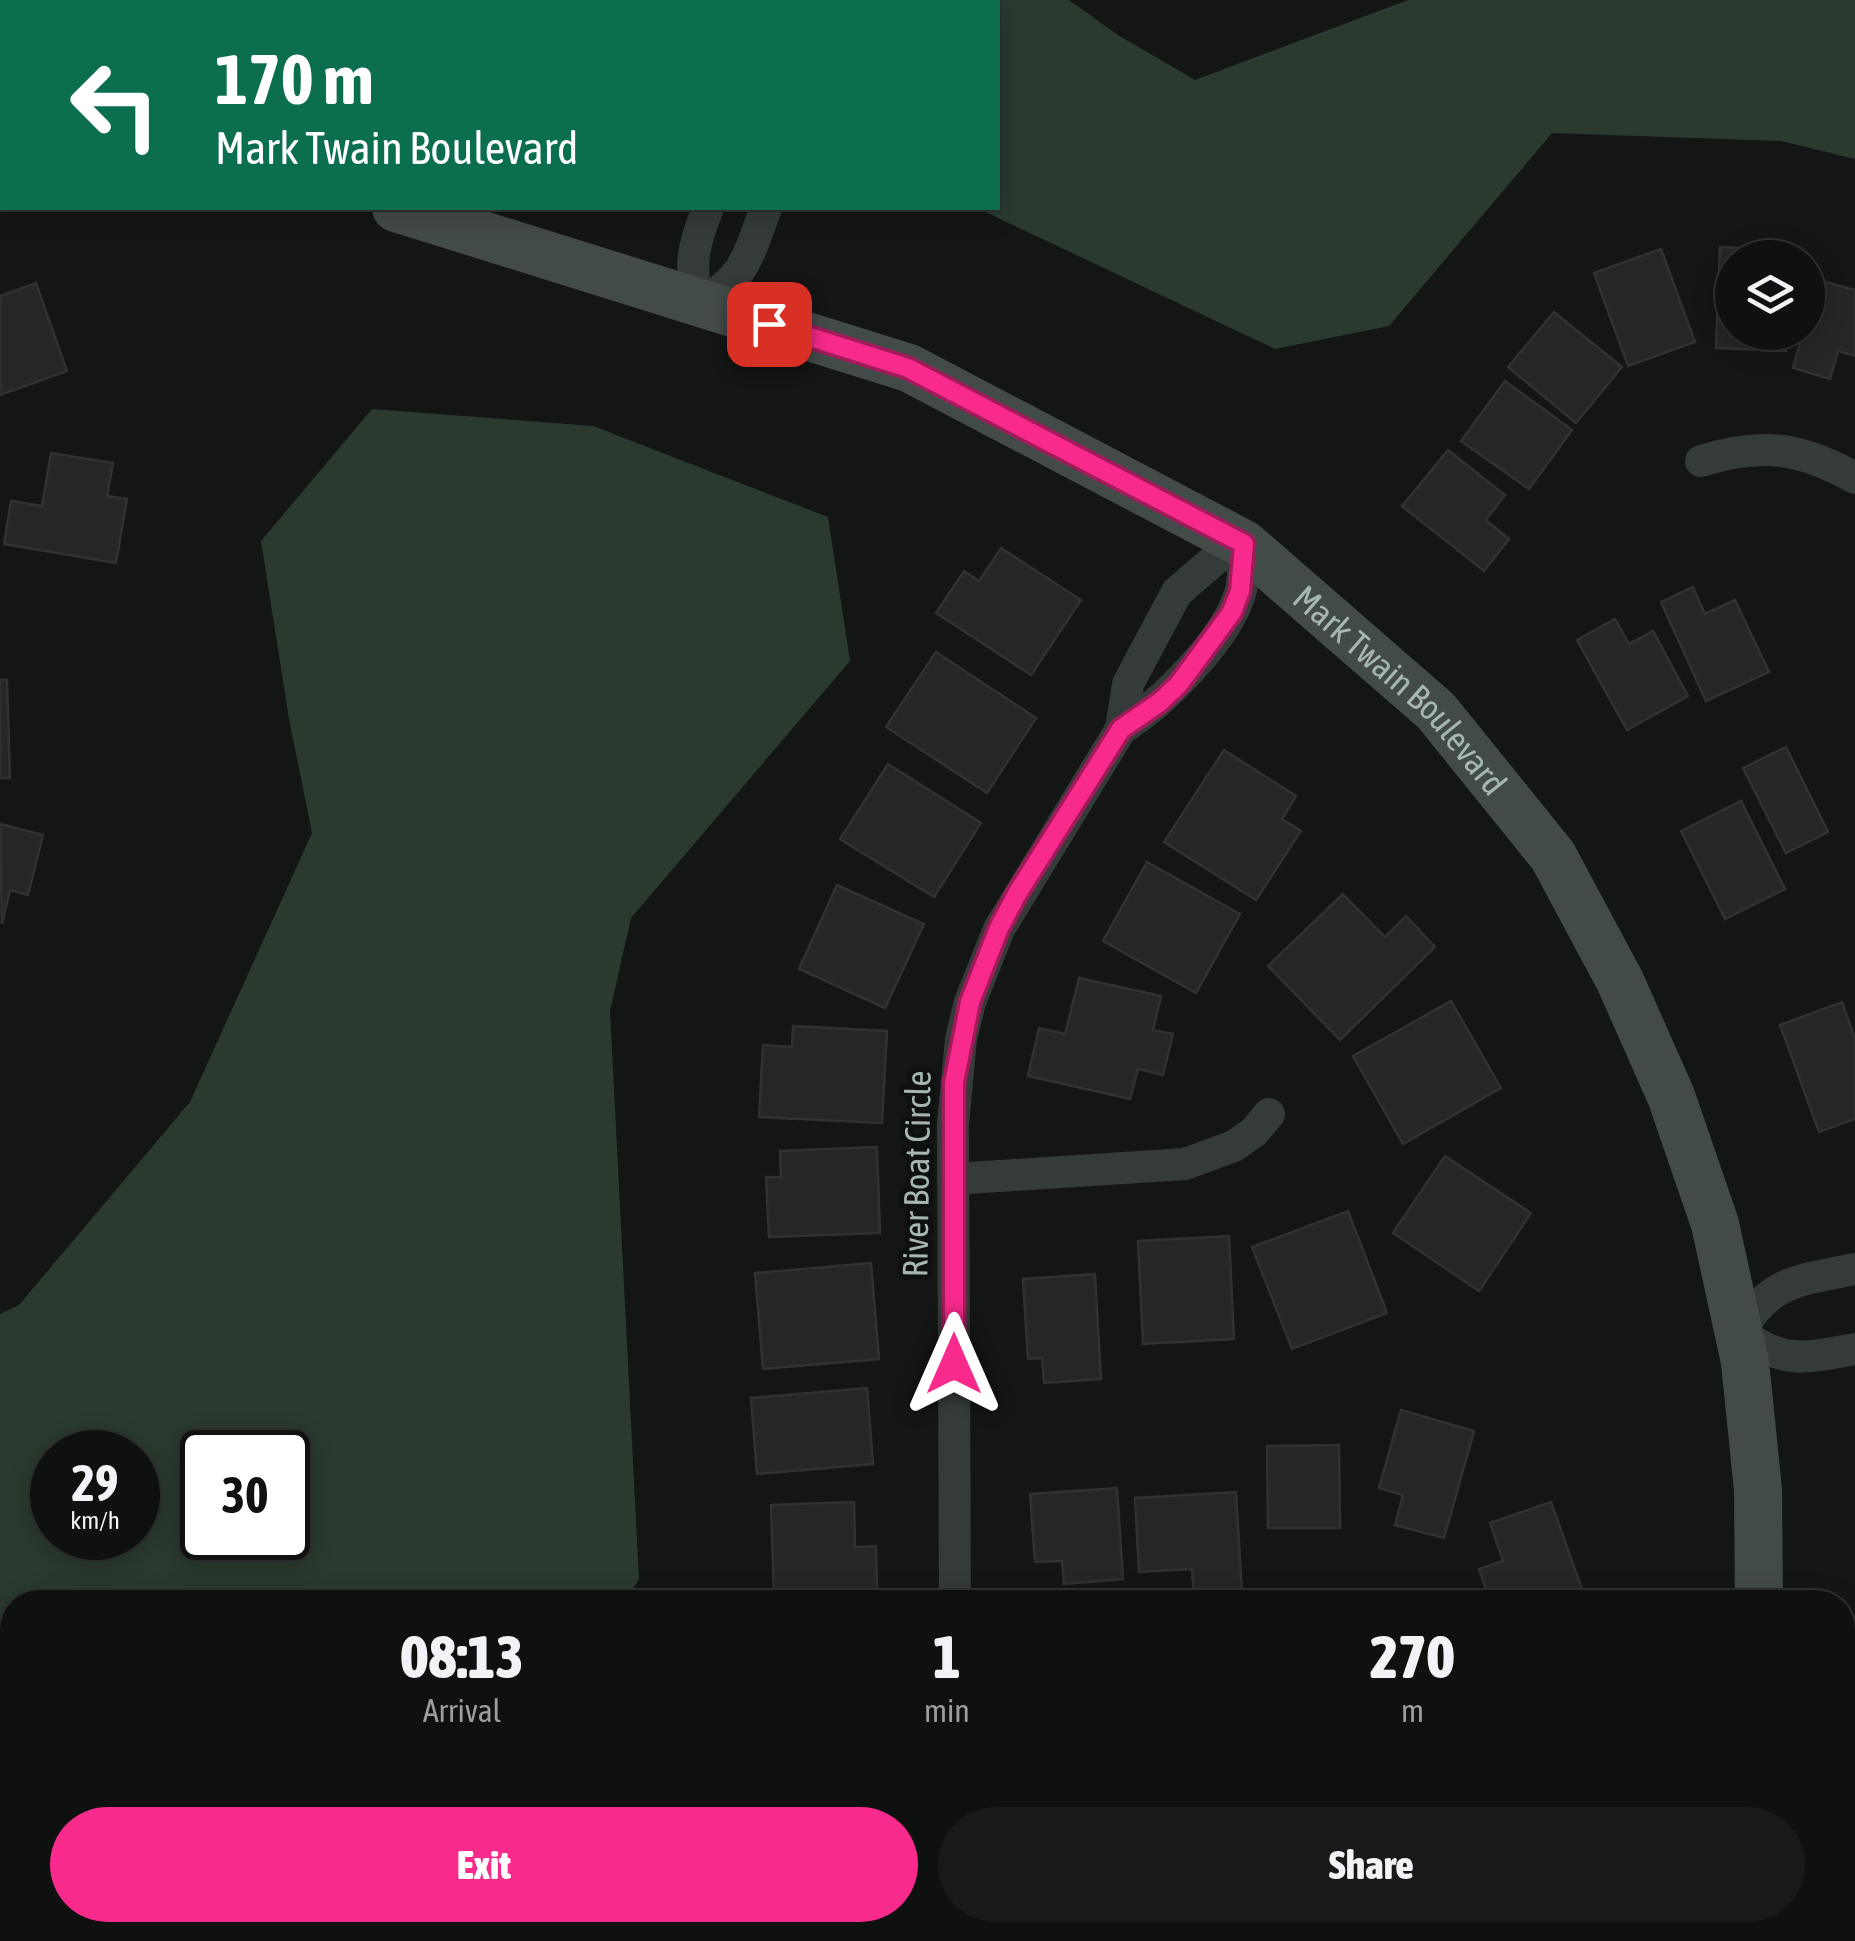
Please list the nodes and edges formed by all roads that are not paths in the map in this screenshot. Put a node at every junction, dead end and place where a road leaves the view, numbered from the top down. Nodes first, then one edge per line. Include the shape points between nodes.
1 (402, 210) edge
2 (707, 210) edge
3 (765, 210) edge
4 (699, 302) junction
5 (1701, 461) dead end
6 (1855, 478) edge
7 (1244, 544) junction
8 (1121, 729) junction
9 (1270, 1114) dead end
10 (953, 1179) junction
11 (1855, 1270) edge
12 (1740, 1332) junction
13 (1855, 1349) edge
14 (955, 1590) edge
15 (1758, 1590) edge

1 - 4 street, Mark Twain Boulevard
2 - 4 street via 692,255
3 - 4 street via 734,281
4 - 7 street, Mark Twain Boulevard via 908,368
5 - 6 street via 1754,448 1785,450
7 - 8 street, River Boat Circle via 1232,612 1179,684
7 - 8 street, River Boat Circle via 1218,556 1178,592 1128,684
7 - 12 street, Mark Twain Boulevard via 1436,711 1553,856 1671,1096 1715,1224
8 - 10 street, River Boat Circle via 1017,894 984,964 958,1054
9 - 10 street via 1234,1146 1186,1164
10 - 14 street, River Boat Circle
11 - 12 street via 1788,1283 1768,1294
12 - 13 street via 1783,1357
12 - 15 street, Mark Twain Boulevard via 1755,1444

